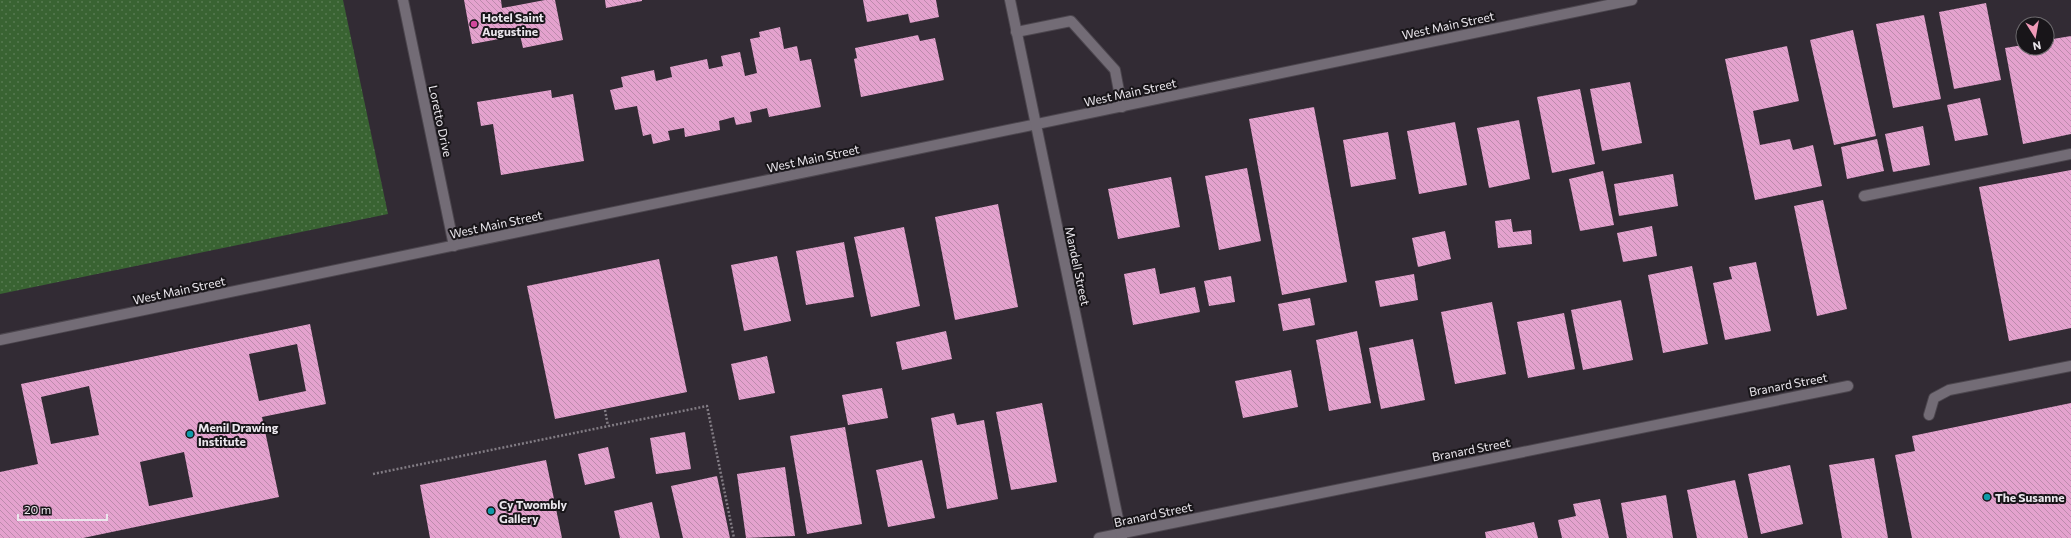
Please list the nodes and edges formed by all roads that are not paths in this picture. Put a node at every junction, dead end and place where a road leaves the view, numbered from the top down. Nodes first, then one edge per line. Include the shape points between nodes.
1 (403, 0) edge
2 (1010, 0) edge
3 (1632, 0) edge
4 (1016, 32) junction
5 (1122, 107) junction
6 (1036, 125) junction
7 (2071, 154) edge
8 (1864, 196) dead end
9 (454, 246) junction
10 (0, 340) edge
11 (2071, 366) edge
12 (1848, 386) dead end
13 (1929, 415) dead end
14 (1121, 536) edge
15 (1099, 538) edge

1 - 9 street, Loretto Drive
2 - 4 street, Mandell Street
3 - 5 street, West Main Street
4 - 5 street via 1071,21 1115,70
4 - 6 street, Mandell Street
5 - 6 street, West Main Street
6 - 9 street, West Main Street
6 - 14 street, Mandell Street
7 - 8 street
9 - 10 street, West Main Street
11 - 13 street via 1949,390 1934,398
12 - 14 street, Branard Street
14 - 15 street, Branard Street

